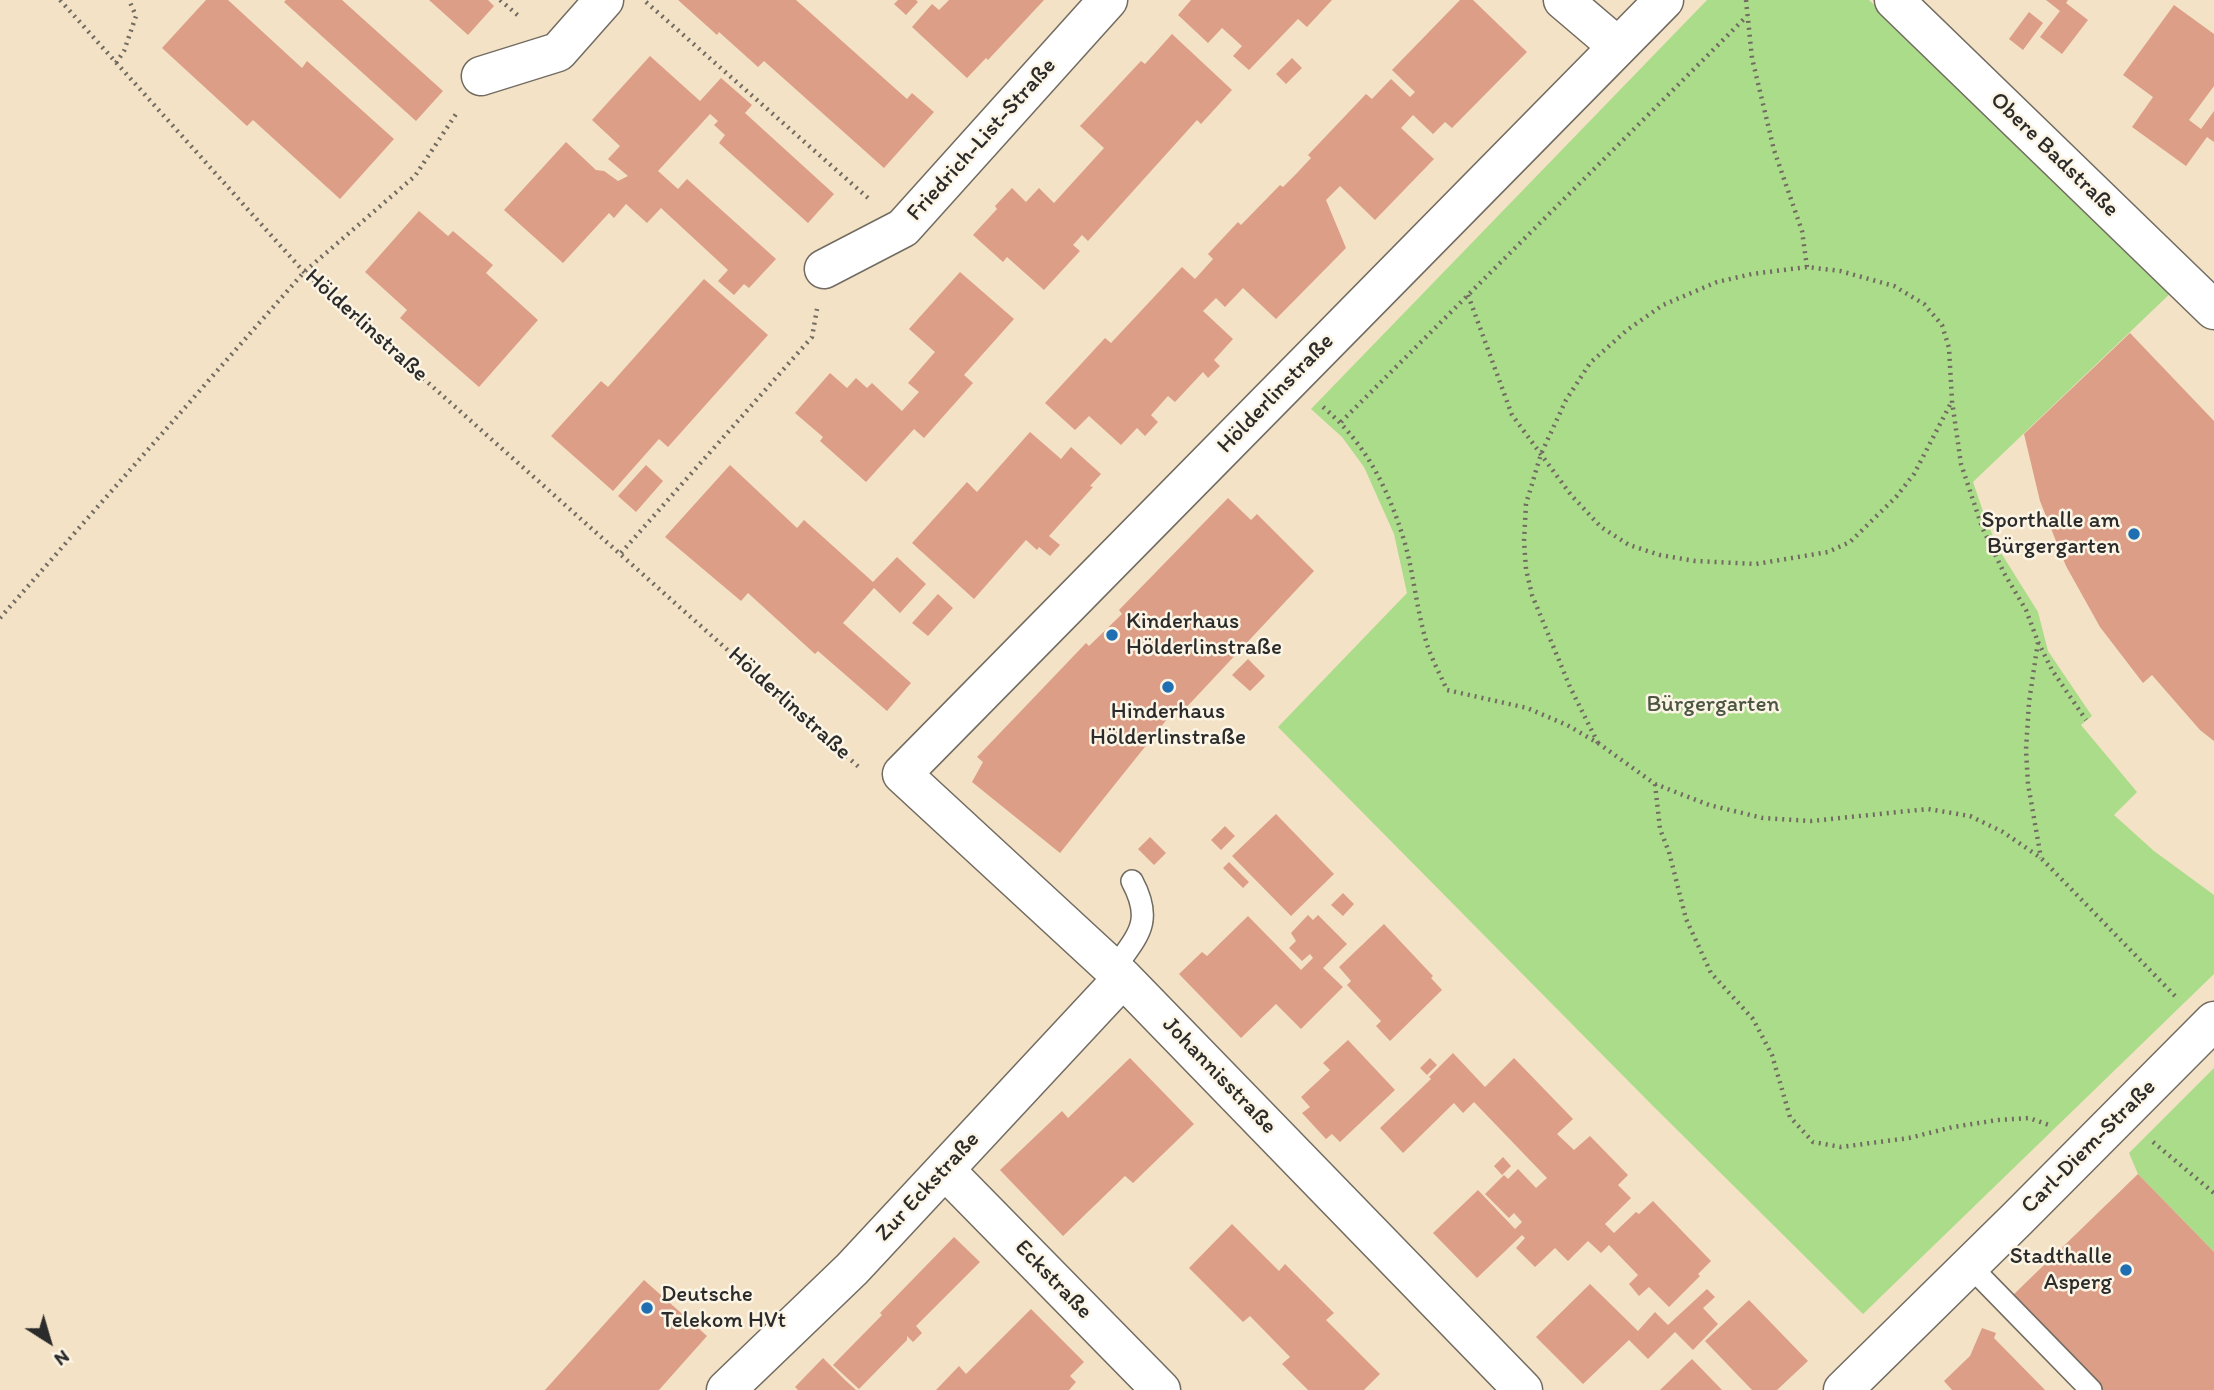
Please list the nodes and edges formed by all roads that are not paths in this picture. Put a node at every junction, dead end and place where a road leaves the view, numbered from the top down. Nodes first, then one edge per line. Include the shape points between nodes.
1 (604, 0) edge
2 (1108, 0) edge
3 (1563, 0) edge
4 (1664, 0) edge
5 (1894, 0) edge
6 (1618, 47) junction
7 (481, 76) road end
8 (824, 269) road end
9 (2214, 310) edge
10 (902, 774) joint
11 (1132, 881) dead end
12 (1119, 974) junction
13 (2210, 1024) edge
14 (945, 1170) junction
15 (1970, 1266) junction
16 (726, 1390) edge
17 (1161, 1390) edge
18 (1523, 1390) edge
19 (1843, 1390) edge
20 (2091, 1390) edge

1 - 7 street via 558,52
2 - 8 street, Friedrich-List-Straße via 903,228
3 - 6 street
4 - 6 street, Hölderlinstraße
5 - 9 street, Obere Badstraße
6 - 10 street, Hölderlinstraße
10 - 12 street, Johannisstraße
11 - 12 lane via 1144,919
12 - 14 street, Zur Eckstraße
12 - 18 street, Johannisstraße
13 - 15 street, Carl-Diem-Straße
14 - 16 street, Zur Eckstraße via 852,1269
14 - 17 street, Eckstraße
15 - 19 street, Carl-Diem-Straße
15 - 20 lane

